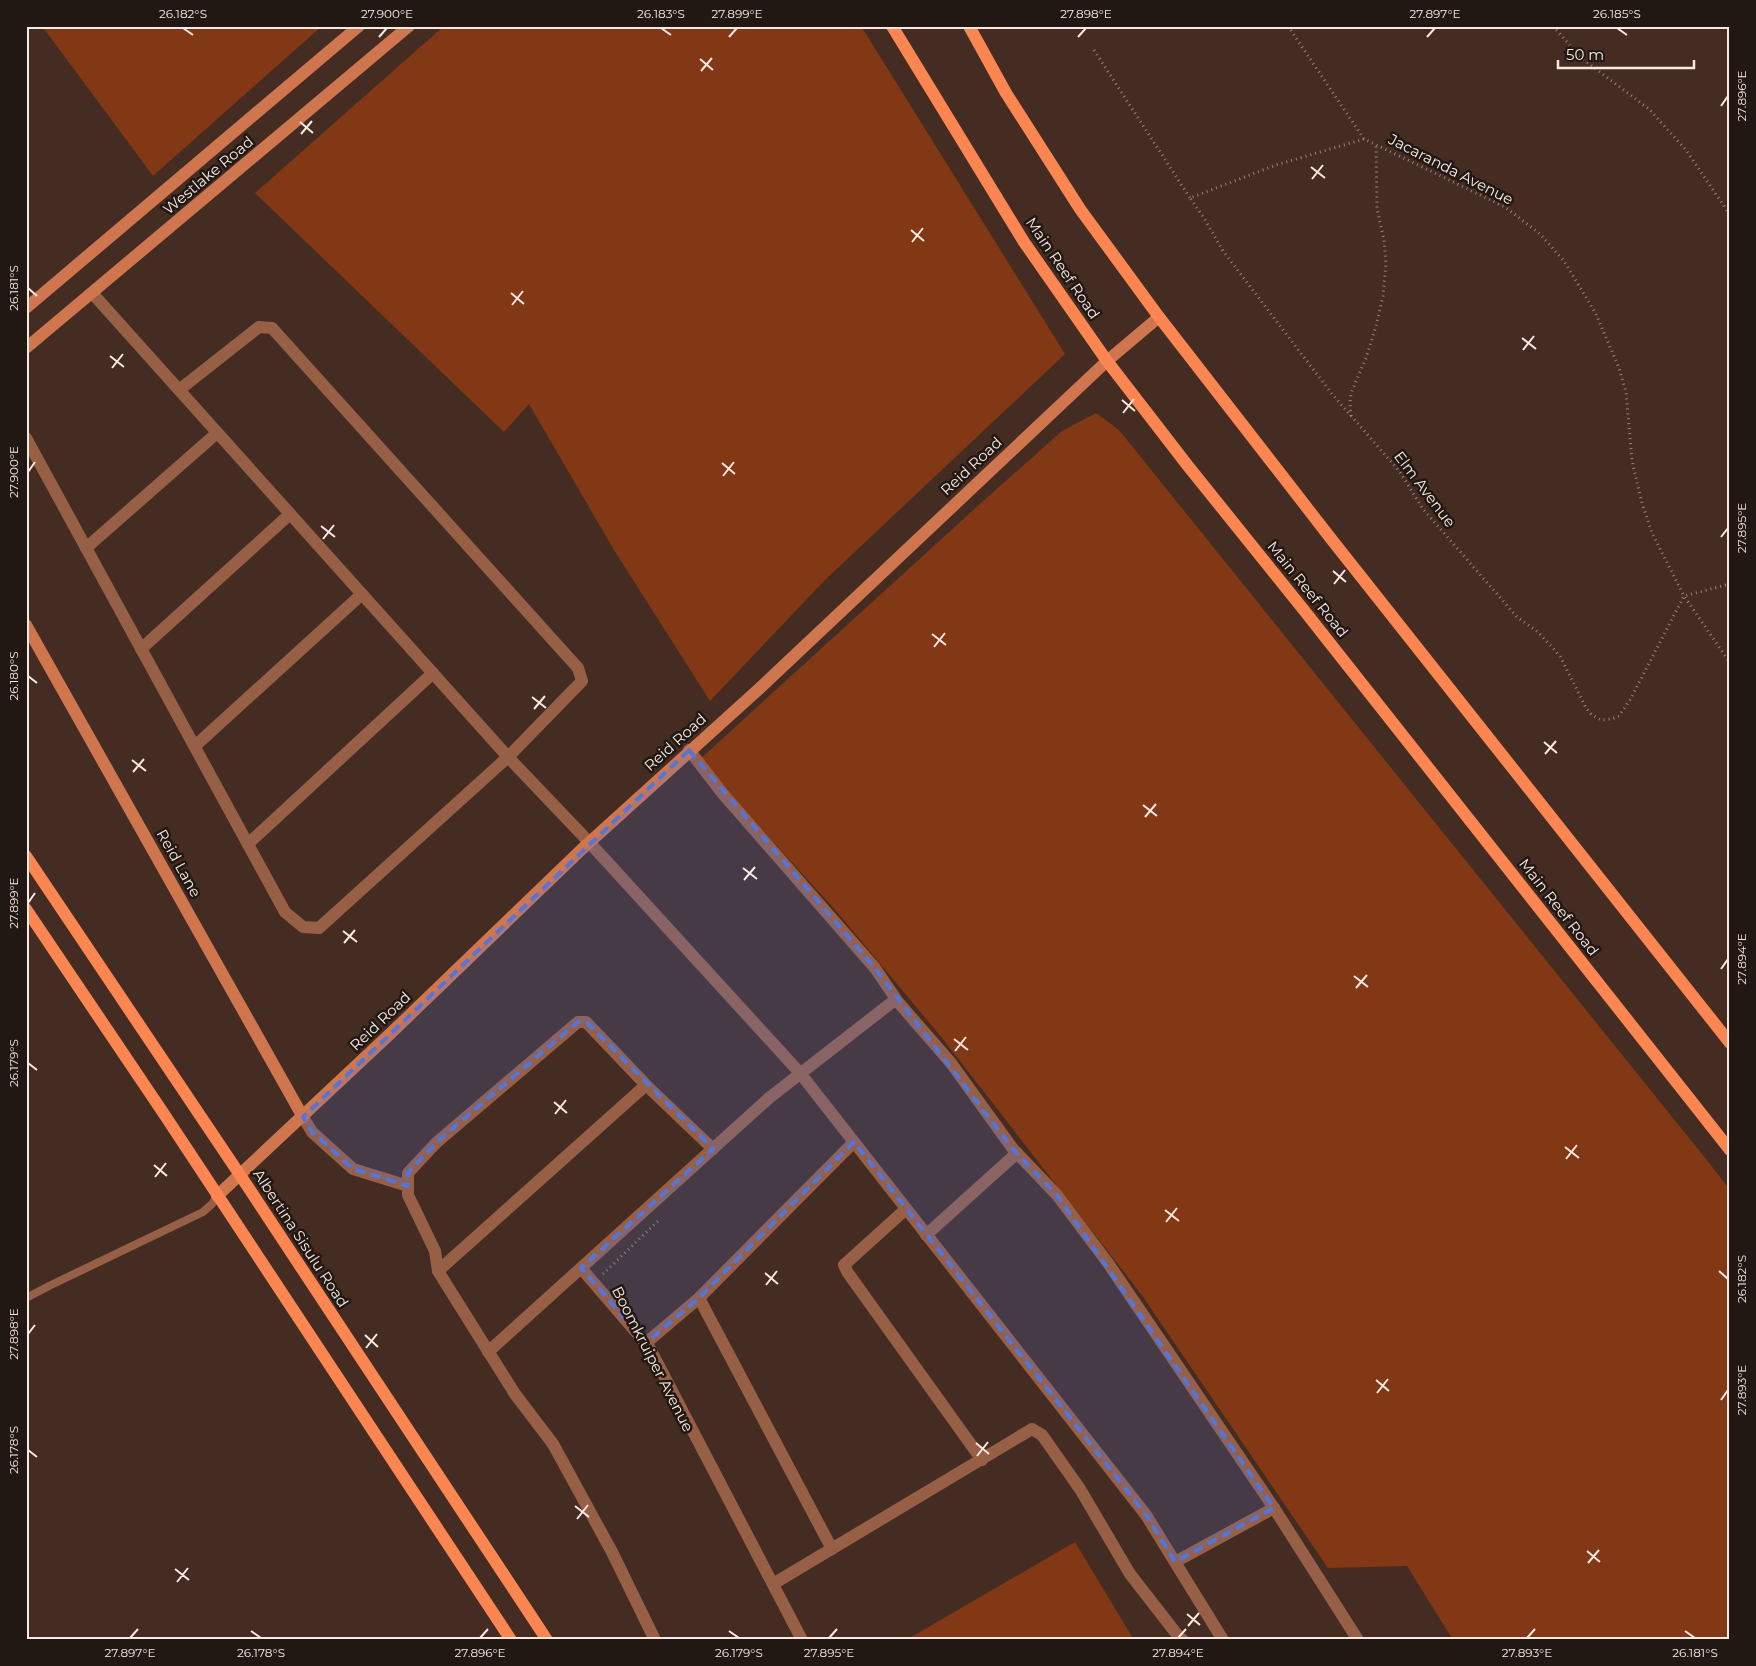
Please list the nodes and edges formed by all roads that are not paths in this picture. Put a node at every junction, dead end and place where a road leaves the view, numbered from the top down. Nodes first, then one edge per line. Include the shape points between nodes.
1 (359, 26) edge
2 (409, 26) edge
3 (892, 26) edge
4 (969, 26) edge
5 (93, 294) junction
6 (26, 308) edge
7 (1159, 317) junction
8 (26, 348) edge
9 (1107, 361) junction
10 (180, 390) junction
11 (218, 433) junction
12 (26, 438) edge
13 (290, 514) junction
14 (86, 548) junction
15 (362, 594) junction
16 (26, 625) edge
17 (141, 649) junction
18 (433, 673) junction
19 (195, 746) junction
20 (689, 750) junction
21 (508, 757) junction
22 (589, 842) junction
23 (248, 844) junction
24 (26, 856) edge
25 (26, 910) edge
26 (892, 1003) dead end
27 (1730, 1043) edge
28 (800, 1073) junction
29 (646, 1085) junction
30 (303, 1117) junction
31 (854, 1142) junction
32 (713, 1148) junction
33 (1730, 1150) edge
34 (1017, 1153) junction
35 (240, 1175) junction
36 (408, 1186) junction
37 (217, 1196) junction
38 (906, 1209) junction
39 (926, 1235) junction
40 (581, 1268) junction
41 (438, 1271) junction
42 (26, 1298) edge
43 (699, 1298) junction
44 (646, 1343) junction
45 (488, 1352) junction
46 (982, 1460) junction
47 (1274, 1508) junction
48 (832, 1549) junction
49 (1175, 1562) junction
50 (773, 1584) junction
51 (511, 1640) edge
52 (547, 1640) edge
53 (655, 1640) edge
54 (802, 1640) edge
55 (1183, 1640) edge
56 (1223, 1640) edge
57 (1358, 1640) edge

1 - 6 street, Westlake Road
2 - 5 street, Westlake Road
3 - 9 main road, Main Reef Road via 1019,234
4 - 7 main road via 1006,93 1080,210
5 - 8 street, Westlake Road
5 - 10 street
7 - 9 street, Reid Road
7 - 27 main road
9 - 20 street, Reid Road via 760,688
9 - 33 main road, Main Reef Road
10 - 11 street
10 - 21 street via 259,327 272,328 578,668 582,681
11 - 13 street
11 - 14 street
12 - 14 street
13 - 15 street
13 - 17 street
14 - 17 street
15 - 18 street
15 - 19 street
16 - 30 street, Reid Lane
17 - 19 street
18 - 21 street
18 - 23 street
19 - 23 street
20 - 22 street, Reid Road
20 - 34 street via 723,794 875,968
21 - 22 street
21 - 23 street via 319,928 303,927 285,912
22 - 28 street
22 - 30 street, Reid Road
24 - 35 main road, Albertina Sisulu Road
25 - 37 main road
26 - 28 street
28 - 31 street
28 - 32 street
29 - 32 street
29 - 36 street via 586,1022 578,1022 436,1142 408,1173
29 - 41 street
30 - 35 street, Reid Road
30 - 36 street via 312,1132 353,1169
31 - 38 street
31 - 43 street
32 - 40 street
34 - 39 street
34 - 47 street via 1057,1195 1108,1263
35 - 37 street, Reid Road
35 - 52 main road, Albertina Sisulu Road
36 - 41 street via 408,1196 435,1251
37 - 42 lane via 203,1212
37 - 51 main road
38 - 39 street
38 - 46 street via 844,1265
39 - 49 street via 1146,1515
40 - 44 street
40 - 45 street
41 - 45 street
43 - 44 street
43 - 48 street
44 - 50 street
45 - 53 street via 553,1444
46 - 48 street
46 - 55 street via 1032,1429 1042,1435 1080,1488 1130,1574
47 - 49 street
47 - 57 street
48 - 50 street
49 - 56 street
50 - 54 street

